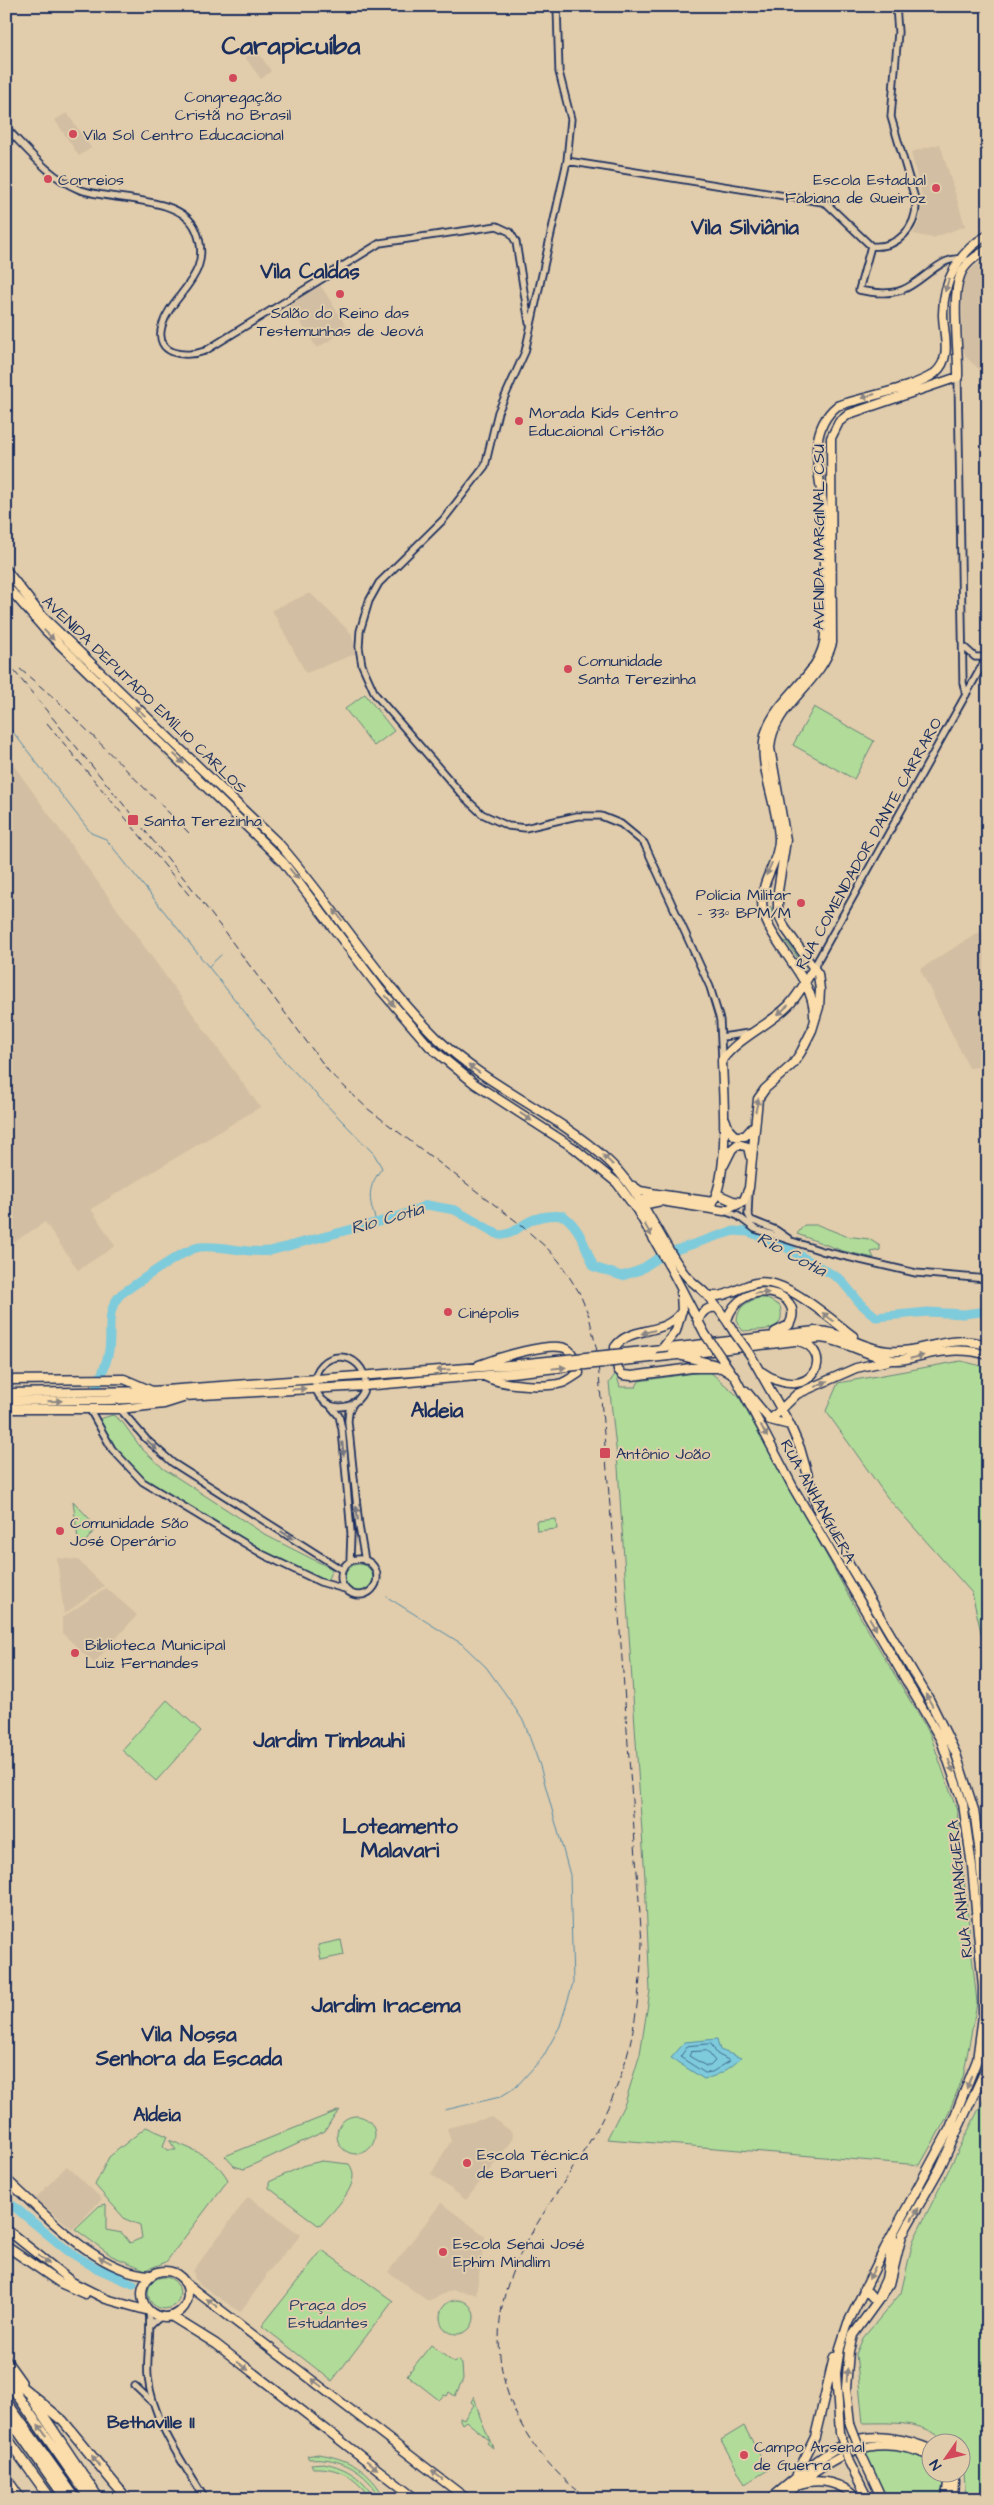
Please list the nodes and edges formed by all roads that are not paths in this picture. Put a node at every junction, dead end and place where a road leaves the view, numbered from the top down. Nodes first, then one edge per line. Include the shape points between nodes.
1 (557, 6) edge
2 (896, 6) edge
3 (6, 128) edge
4 (567, 161) junction
5 (988, 235) edge
6 (871, 246) junction
7 (988, 249) edge
8 (961, 258) junction
9 (970, 261) junction
10 (530, 325) junction
11 (958, 361) junction
12 (941, 363) junction
13 (958, 377) junction
14 (949, 381) junction
15 (830, 445) junction
16 (818, 458) junction
17 (6, 570) edge
18 (6, 584) edge
19 (963, 646) junction
20 (826, 651) junction
21 (986, 656) edge
22 (966, 694) junction
23 (763, 888) junction
24 (778, 891) junction
25 (762, 902) junction
26 (777, 903) junction
27 (814, 967) junction
28 (804, 984) junction
29 (814, 1024) junction
30 (756, 1031) junction
31 (722, 1037) junction
32 (722, 1060) junction
33 (723, 1112) junction
34 (754, 1124) junction
35 (722, 1167) junction
36 (750, 1170) junction
37 (628, 1182) junction
38 (749, 1188) junction
39 (720, 1196) junction
40 (659, 1198) junction
41 (743, 1202) junction
42 (639, 1206) junction
43 (724, 1211) junction
44 (791, 1240) junction
45 (675, 1268) junction
46 (988, 1279) edge
47 (680, 1286) junction
48 (708, 1296) junction
49 (717, 1308) junction
50 (682, 1311) junction
51 (726, 1320) junction
52 (698, 1323) junction
53 (765, 1335) junction
54 (794, 1340) junction
55 (866, 1346) junction
56 (988, 1346) edge
57 (662, 1349) junction
58 (988, 1355) edge
59 (672, 1356) junction
60 (751, 1356) joint
61 (722, 1359) joint
62 (895, 1360) junction
63 (465, 1369) junction
64 (510, 1369) junction
65 (723, 1369) junction
66 (761, 1372) junction
67 (364, 1376) junction
68 (484, 1376) junction
69 (315, 1379) junction
70 (736, 1379) junction
71 (6, 1380) edge
72 (364, 1386) junction
73 (316, 1388) junction
74 (152, 1391) junction
75 (6, 1393) edge
76 (190, 1396) junction
77 (108, 1397) junction
78 (6, 1401) edge
79 (354, 1402) junction
80 (330, 1404) junction
81 (89, 1408) junction
82 (120, 1408) junction
83 (6, 1409) edge
84 (782, 1410) junction
85 (770, 1420) junction
86 (790, 1425) junction
87 (350, 1561) junction
88 (366, 1561) junction
89 (342, 1570) junction
90 (341, 1578) junction
91 (330, 1586) junction
92 (345, 1588) junction
93 (6, 1622) edge
94 (6, 1637) edge
95 (988, 1948) edge
96 (988, 2049) edge
97 (977, 2060) junction
98 (988, 2064) edge
99 (6, 2180) edge
100 (900, 2220) junction
101 (6, 2229) edge
102 (6, 2246) edge
103 (151, 2275) junction
104 (184, 2282) junction
105 (864, 2288) junction
106 (879, 2298) junction
107 (122, 2304) junction
108 (149, 2311) junction
109 (171, 2316) junction
110 (160, 2317) junction
111 (848, 2322) junction
112 (151, 2325) junction
113 (844, 2335) junction
114 (6, 2361) edge
115 (6, 2374) edge
116 (6, 2379) edge
117 (135, 2386) dead end
118 (25, 2388) junction
119 (6, 2401) edge
120 (153, 2403) junction
121 (6, 2414) edge
122 (6, 2437) edge
123 (922, 2446) edge
124 (922, 2453) edge
125 (6, 2477) edge
126 (948, 2482) edge
127 (954, 2482) edge
128 (791, 2486) junction
129 (20, 2499) edge
130 (50, 2499) edge
131 (66, 2499) edge
132 (76, 2499) edge
133 (90, 2499) edge
134 (99, 2499) edge
135 (127, 2499) edge
136 (205, 2499) edge
137 (416, 2499) edge
138 (467, 2499) edge
139 (770, 2499) edge
140 (779, 2499) edge
141 (857, 2499) edge
142 (868, 2499) edge
143 (882, 2499) edge
144 (946, 2499) edge
145 (953, 2499) edge

1 - 4 street via 558,66 572,125
2 - 6 street via 898,38 891,117 916,210 904,235 890,244
3 - 10 street via 44,167 78,189 167,207 190,220 198,236 198,264 192,281 161,328 164,343 177,354 205,351 380,243 497,226 510,232 516,242
4 - 6 street via 822,202
4 - 10 street
5 - 8 main road
6 - 8 street via 859,290 884,293 901,290 945,261
7 - 9 main road
8 - 9 street
8 -> 12 main road via 947,282 944,296 946,344
9 - 11 main road via 960,275 958,288
10 - 31 street via 517,372 498,412 488,456 480,474 428,537 403,557 379,583 369,602 360,631 362,665 375,694 389,712 482,814 508,826 525,828 577,816 601,816 621,824 644,843 710,987
11 - 12 main road
11 - 13 main road
12 - 14 main road via 943,376
12 -> 16 main road, AVENIDA MARGINAL CSU via 935,373 914,383 837,406 824,421
13 - 14 main road, AVENIDA MARGINAL CSU
13 - 19 street
14 - 15 main road, AVENIDA MARGINAL CSU via 843,417
15 - 16 main road via 826,464 819,464
15 - 20 main road, AVENIDA MARGINAL CSU via 833,635
16 - 20 main road, AVENIDA MARGINAL CSU via 824,512
37 -> 17 main road, AVENIDA DEPUTADO EMÍLIO CARLOS via 594,1148 466,1064 438,1039 280,845 42,616
18 -> 42 main road, AVENIDA DEPUTADO EMÍLIO CARLOS via 45,630 283,862 379,988 430,1046 475,1084 591,1160
19 - 21 street via 975,656
19 - 22 street
20 -> 23 main road via 772,718 764,737 779,840
20 - 24 main road via 812,679 777,721 771,736 772,772 786,840
21 - 22 street, RUA COMENDADOR DANTE CARRARO
22 - 27 street, RUA COMENDADOR DANTE CARRARO
23 - 24 main road
23 - 25 main road
24 - 26 main road
25 - 26 main road
25 - 28 main road via 764,918
26 - 27 main road via 785,928
27 - 28 main road, RUA COMENDADOR DANTE CARRARO
27 - 29 main road via 820,990
28 - 29 main road via 814,1004
28 -> 30 main road, RUA COMENDADOR DANTE CARRARO via 788,1007
34 -> 29 main road via 761,1093 793,1064
30 - 31 street
30 - 32 main road, RUA COMENDADOR DANTE CARRARO
31 - 32 street
32 - 33 main road
33 - 34 main road via 729,1130 736,1136 745,1136
33 - 35 main road
34 - 36 main road
35 - 36 main road via 738,1144 748,1147
35 - 39 main road
36 - 38 main road
37 - 40 main road
37 - 42 main road, AVENIDA DEPUTADO EMÍLIO CARLOS
38 - 41 main road
38 - 44 street via 749,1217 753,1222
39 - 40 main road via 714,1202
39 - 41 main road
39 - 43 main road
40 - 42 main road
40 - 43 main road
41 - 43 main road
42 -> 45 main road, AVENIDA DEPUTADO EMÍLIO CARLOS via 659,1249
42 - 45 main road, AVENIDA DEPUTADO EMÍLIO CARLOS via 667,1245
43 - 44 street via 738,1216 755,1229
44 - 46 street via 894,1269
45 - 47 main road, AVENIDA DEPUTADO EMÍLIO CARLOS
45 - 48 main road, AVENIDA DEPUTADO EMÍLIO CARLOS
47 - 50 main road
47 - 52 main road, AVENIDA DEPUTADO EMÍLIO CARLOS
48 - 49 main road, AVENIDA DEPUTADO EMÍLIO CARLOS
55 -> 48 main road via 778,1284 756,1282 717,1297
49 - 51 main road, AVENIDA DEPUTADO EMÍLIO CARLOS
49 - 52 main road via 704,1311
50 - 57 main road via 676,1331
50 -> 65 main road via 665,1326 618,1343 618,1370 622,1375 632,1376 691,1368
51 -> 53 main road via 734,1305 745,1296 772,1293 784,1299 792,1315 789,1325
51 - 60 main road, AVENIDA DEPUTADO EMÍLIO CARLOS, bridge
52 - 61 main road, AVENIDA DEPUTADO EMÍLIO CARLOS, bridge
53 - 55 main road via 827,1331
53 - 57 main road
54 - 59 main road
54 - 62 main road via 830,1339 870,1355
54 - 66 main road via 809,1346 817,1358 810,1377 800,1383 785,1384
55 - 56 main road via 899,1351 953,1341
57 - 64 main road, bridge
62 -> 58 main road via 960,1350
64 -> 59 main road, bridge
59 - 65 main road via 710,1363
60 - 66 main road, RUA ANHANGUERA
61 - 70 main road, RUA ANHANGUERA
84 -> 62 main road via 790,1398 802,1391 856,1368
63 - 64 main road
63 -> 67 main road
63 - 68 main road via 520,1353 560,1347 571,1353 579,1373 561,1383 538,1385 506,1383
64 - 68 main road
65 - 70 main road
66 - 84 main road, RUA ANHANGUERA
67 - 69 main road
67 - 69 street via 351,1360 336,1358 322,1365
67 - 72 street
68 - 72 main road
69 - 73 street
69 - 74 main road
70 - 85 main road
70 -> 97 main road, RUA ANHANGUERA via 794,1489 927,1714 952,1768 963,1804 969,1842 983,1987
71 - 74 main road via 114,1378 132,1381
72 - 73 main road
72 - 79 street
76 -> 73 main road
73 - 80 street via 321,1398
74 - 77 main road
75 - 77 main road
76 - 77 main road
76 - 82 main road via 173,1402
78 -> 77 main road
79 - 80 street via 344,1406
88 -> 79 street via 348,1421
80 -> 87 street via 339,1416 342,1429 351,1533
81 - 82 main road
81 - 83 main road
81 - 91 street via 108,1444 143,1482 251,1548
82 -> 89 street via 146,1439 173,1463
84 - 85 main road
84 - 86 main road, RUA ANHANGUERA
85 - 86 main road
95 -> 86 main road, RUA ANHANGUERA via 974,1810 956,1754 929,1700 819,1514
87 - 88 street
87 - 89 street
88 - 92 street via 377,1572 374,1588 360,1596
89 - 90 street
90 - 91 street
90 - 92 street
91 - 92 street
93 - 94 main road
96 - 97 main road
97 -> 100 main road, RUA ANHANGUERA via 950,2128
106 -> 98 main road via 892,2280 902,2235 940,2168
103 -> 99 main road via 137,2274 87,2251
100 -> 105 main road, RUA ANHANGUERA
100 - 106 main road
101 -> 107 main road via 72,2282
102 - 107 main road via 60,2283 96,2298
103 - 104 main road via 167,2271 178,2275
103 - 108 main road via 142,2291 143,2302
104 - 109 main road via 187,2301 181,2311
138 -> 104 main road
105 - 106 main road
105 - 111 main road, RUA ANHANGUERA
106 - 113 main road
143 -> 106 main road, bridge via 850,2424 846,2396 850,2343
107 - 108 main road
108 - 110 main road
108 - 112 street
109 - 110 main road
109 -> 137 main road via 216,2344
110 - 112 street
111 - 113 main road, RUA ANHANGUERA
111 - 128 main road via 834,2357 815,2437
112 - 120 street via 147,2362
113 - 142 main road, RUA ANHANGUERA, bridge via 837,2362 836,2385 840,2433 849,2462
114 - 118 highway
115 - 118 highway
133 -> 116 highway
117 - 120 street
118 - 134 highway
135 -> 118 highway via 74,2432
119 - 132 highway
120 - 136 street via 175,2449
121 - 131 highway
122 - 130 highway
123 - 128 main road via 893,2439 848,2442
124 - 128 main road via 901,2446 870,2445 839,2455
125 - 129 main road
126 - 144 main road
127 - 145 main road
128 - 139 main road
128 - 140 main road
128 - 141 main road via 826,2482 845,2488

